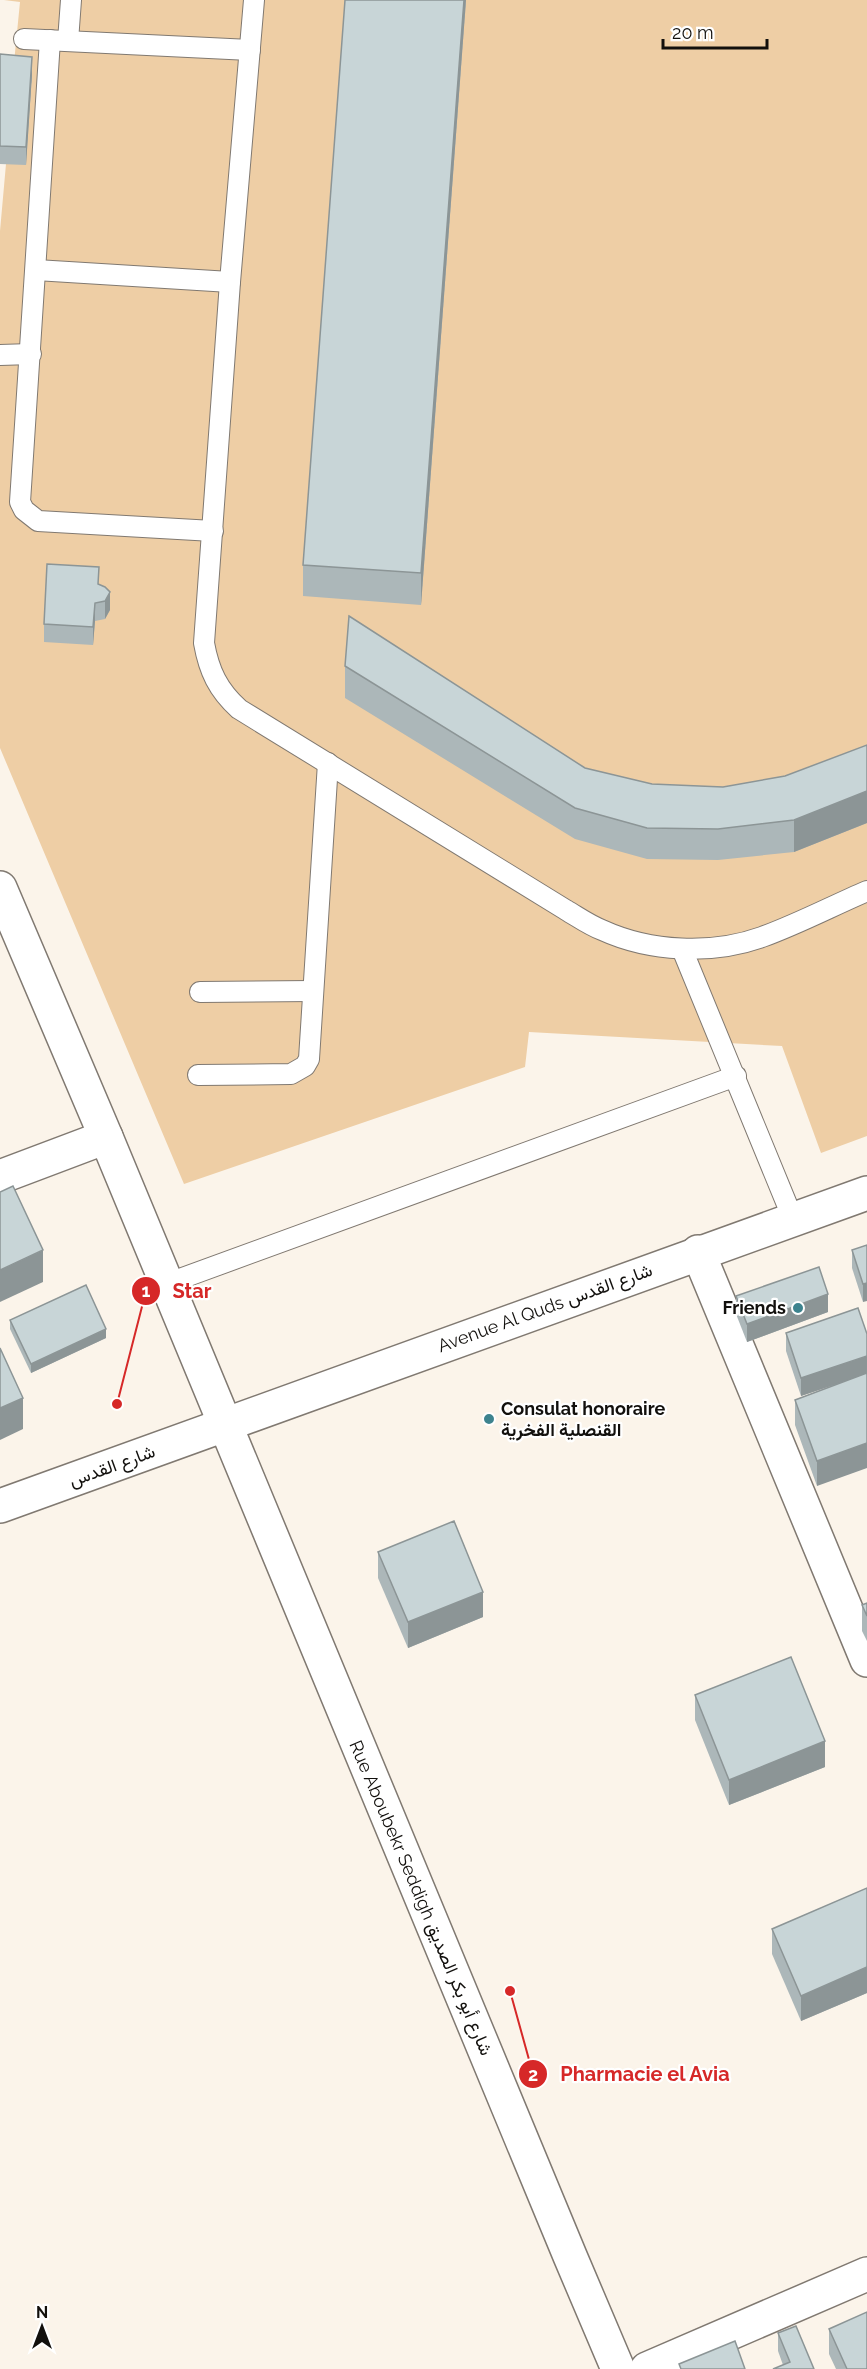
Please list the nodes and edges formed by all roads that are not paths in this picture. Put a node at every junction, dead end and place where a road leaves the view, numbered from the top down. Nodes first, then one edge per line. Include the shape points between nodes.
1 (71, 0) edge
2 (254, 0) edge
3 (24, 39) dead end
4 (59, 40) junction
5 (250, 50) junction
6 (36, 270) junction
7 (230, 282) junction
8 (31, 354) junction
9 (0, 355) edge
10 (213, 531) junction
11 (328, 763) junction
12 (0, 888) edge
13 (867, 891) edge
14 (682, 949) junction
15 (314, 991) junction
16 (200, 992) dead end
17 (198, 1075) dead end
18 (736, 1076) junction
19 (106, 1137) junction
20 (0, 1177) edge
21 (867, 1193) edge
22 (793, 1219) junction
23 (698, 1252) junction
24 (166, 1284) junction
25 (225, 1425) junction
26 (0, 1506) edge
27 (867, 1660) edge
28 (867, 2274) edge
29 (618, 2369) edge
30 (647, 2369) edge

1 - 4 lane
2 - 5 lane
3 - 4 lane
4 - 5 lane
4 - 6 lane
5 - 7 lane
6 - 7 lane
6 - 8 lane
7 - 10 lane
8 - 9 lane
8 - 10 lane via 20,493 20,502 30,517 38,521
10 - 11 lane via 204,643 214,680 239,709
11 - 14 lane via 602,930 641,944
11 - 15 lane
12 - 19 street, Rue Aboubekr Seddigh شارع أبو بكر الصديق
13 - 14 lane via 761,937 722,946
14 - 18 lane
15 - 16 lane
15 - 17 lane via 309,1059 299,1071
18 - 22 lane
18 - 24 lane
19 - 20 street
19 - 24 street, Rue Aboubekr Seddigh شارع أبو بكر الصديق
21 - 22 street, Avenue Al Quds شارع القدس
22 - 23 street, Avenue Al Quds شارع القدس
23 - 25 street, Avenue Al Quds شارع القدس
23 - 27 street
24 - 25 street, Rue Aboubekr Seddigh شارع أبو بكر الصديق
25 - 26 street, شارع القدس
25 - 29 street, Rue Aboubekr Seddigh شارع أبو بكر الصديق
28 - 30 street

